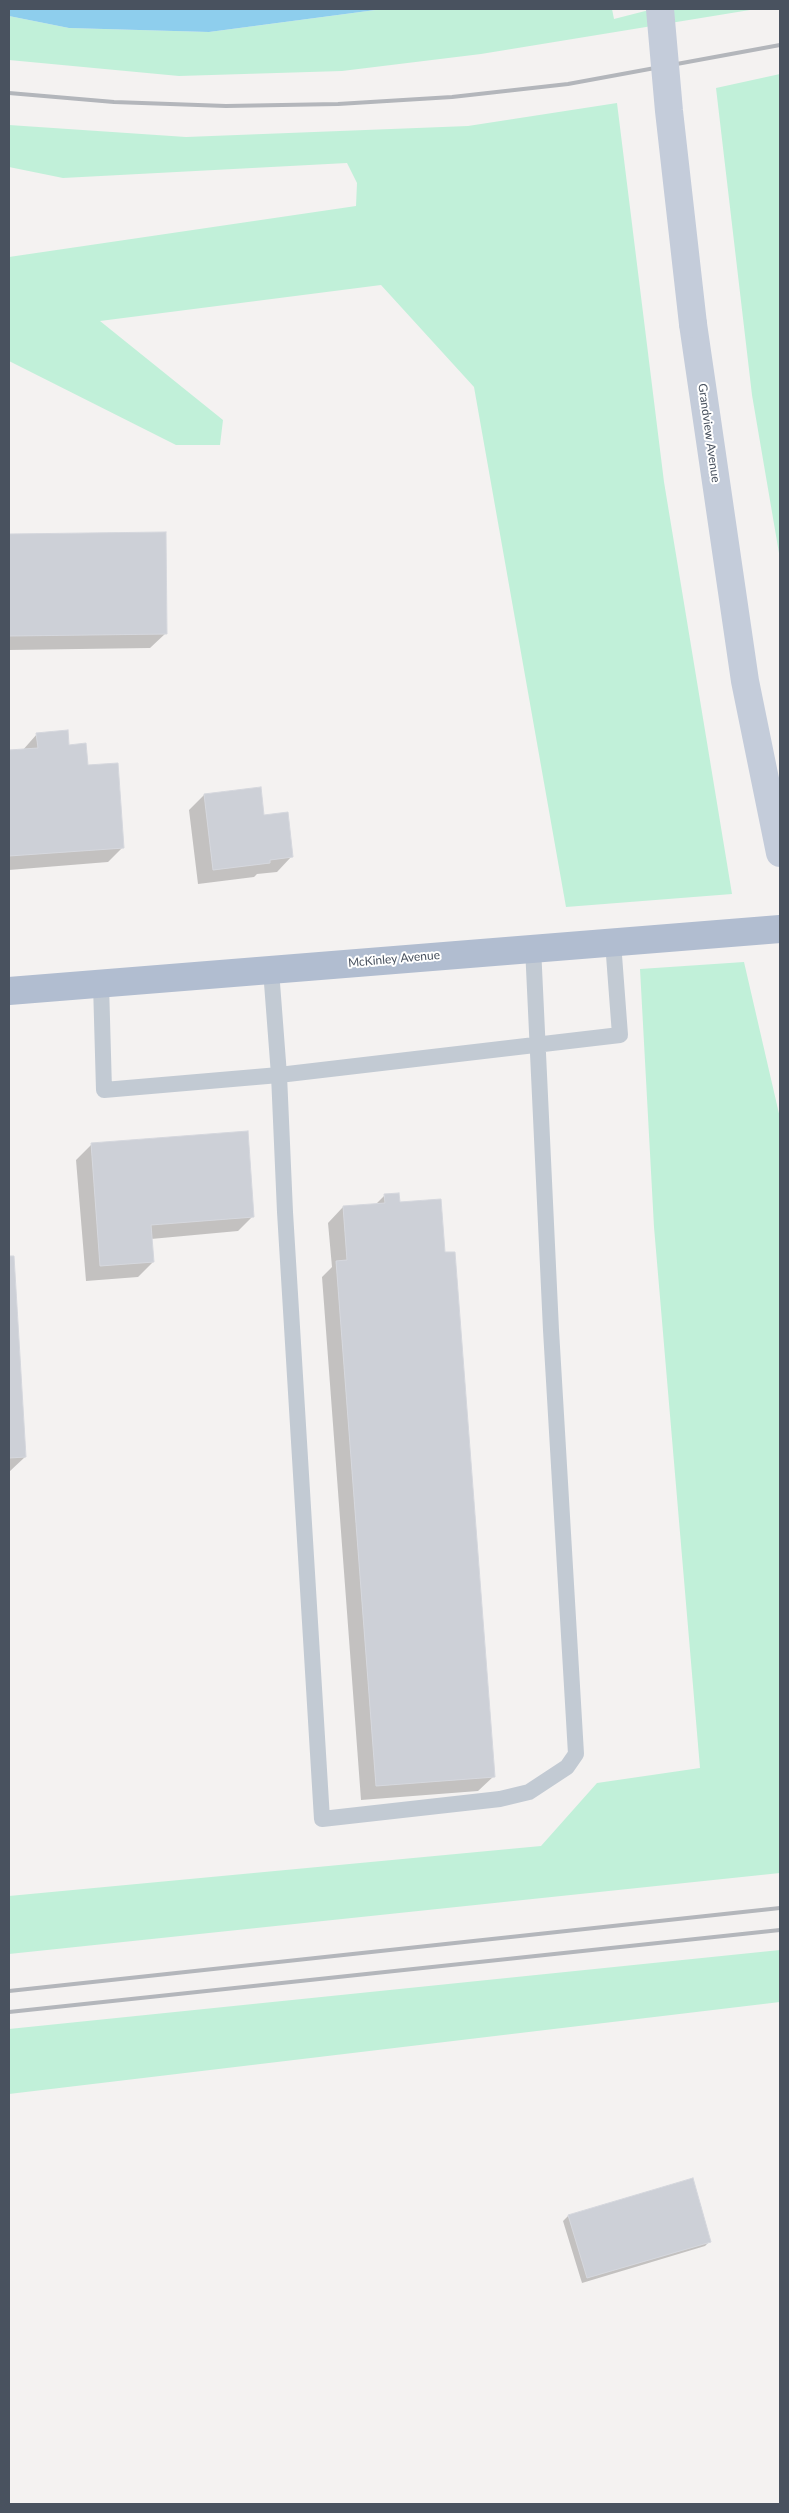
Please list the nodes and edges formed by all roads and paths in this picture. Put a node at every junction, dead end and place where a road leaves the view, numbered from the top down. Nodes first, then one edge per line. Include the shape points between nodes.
1 (660, 9) edge
2 (780, 853) edge
3 (780, 928) edge
4 (613, 942) junction
5 (533, 947) junction
6 (271, 970) junction
7 (101, 984) junction
8 (9, 990) edge
9 (538, 1043) junction
10 (279, 1075) junction

1 - 2 main road, Grandview Avenue, bridge via 693,324 745,681
3 - 4 main road, McKinley Avenue
4 - 5 main road, McKinley Avenue
4 - 9 lane via 620,1035
5 - 6 main road, McKinley Avenue
5 - 9 lane
6 - 7 main road, McKinley Avenue
6 - 10 lane
7 - 8 main road, McKinley Avenue
7 - 10 lane via 104,1090
9 - 10 lane
9 - 10 lane via 576,1754 562,1771 529,1792 500,1799 322,1819

